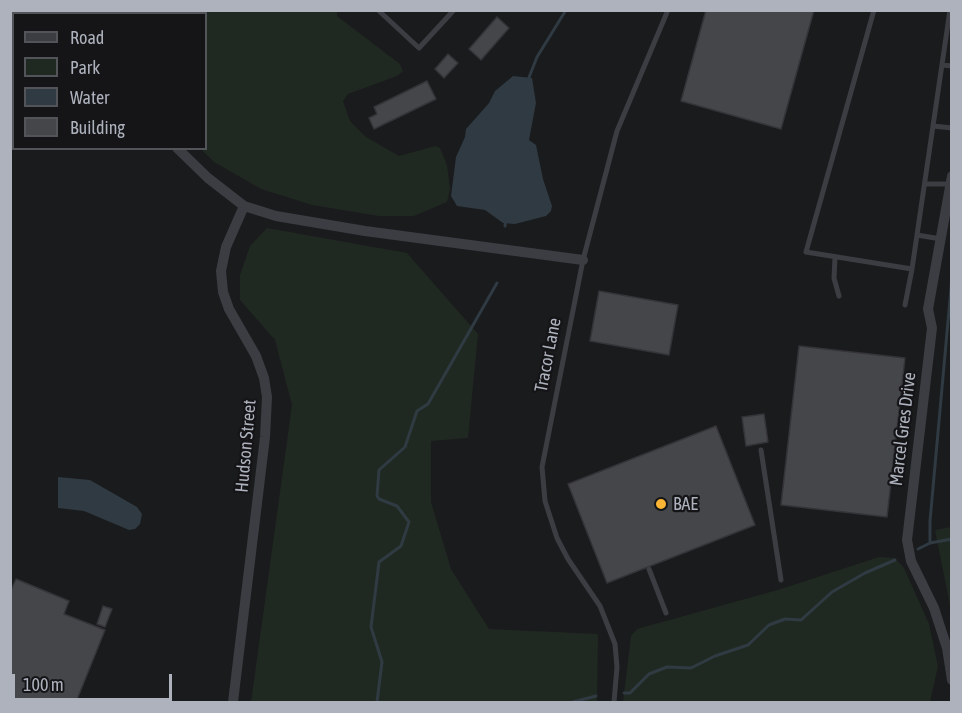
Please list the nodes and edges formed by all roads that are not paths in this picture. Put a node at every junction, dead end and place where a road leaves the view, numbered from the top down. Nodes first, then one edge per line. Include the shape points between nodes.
1 (378, 10) edge
2 (454, 10) edge
3 (668, 10) edge
4 (874, 10) edge
5 (950, 10) edge
6 (942, 65) junction
7 (951, 66) edge
8 (933, 126) junction
9 (951, 128) edge
10 (179, 150) edge
11 (951, 180) edge
12 (925, 184) junction
13 (244, 206) junction
14 (917, 236) junction
15 (940, 239) junction
16 (835, 257) junction
17 (583, 260) junction
18 (912, 269) junction
19 (839, 296) dead end
20 (905, 304) dead end
21 (760, 450) dead end
22 (649, 568) dead end
23 (781, 580) dead end
24 (666, 614) dead end
25 (951, 680) edge
26 (233, 702) edge
27 (614, 702) edge

1 - 2 lane via 419,48
3 - 17 lane, Tracor Lane via 616,131
4 - 16 lane via 806,252
5 - 6 lane
6 - 7 lane
6 - 8 lane
8 - 9 lane
8 - 12 lane
10 - 13 street
11 - 12 lane
11 - 15 street, Marcel Gres Drive
12 - 14 lane
13 - 17 street via 276,216 365,231
13 - 26 street, Hudson Street via 226,247 221,271 223,292 256,356 267,397 266,437
14 - 15 lane
14 - 18 lane
15 - 25 street, Marcel Gres Drive via 928,309 932,328 907,540 911,561 934,608 947,648
16 - 18 lane
16 - 19 lane via 834,278
17 - 27 lane, Tracor Lane via 544,456 543,482 557,538 600,606 615,644
18 - 20 lane
21 - 23 lane
22 - 24 lane

